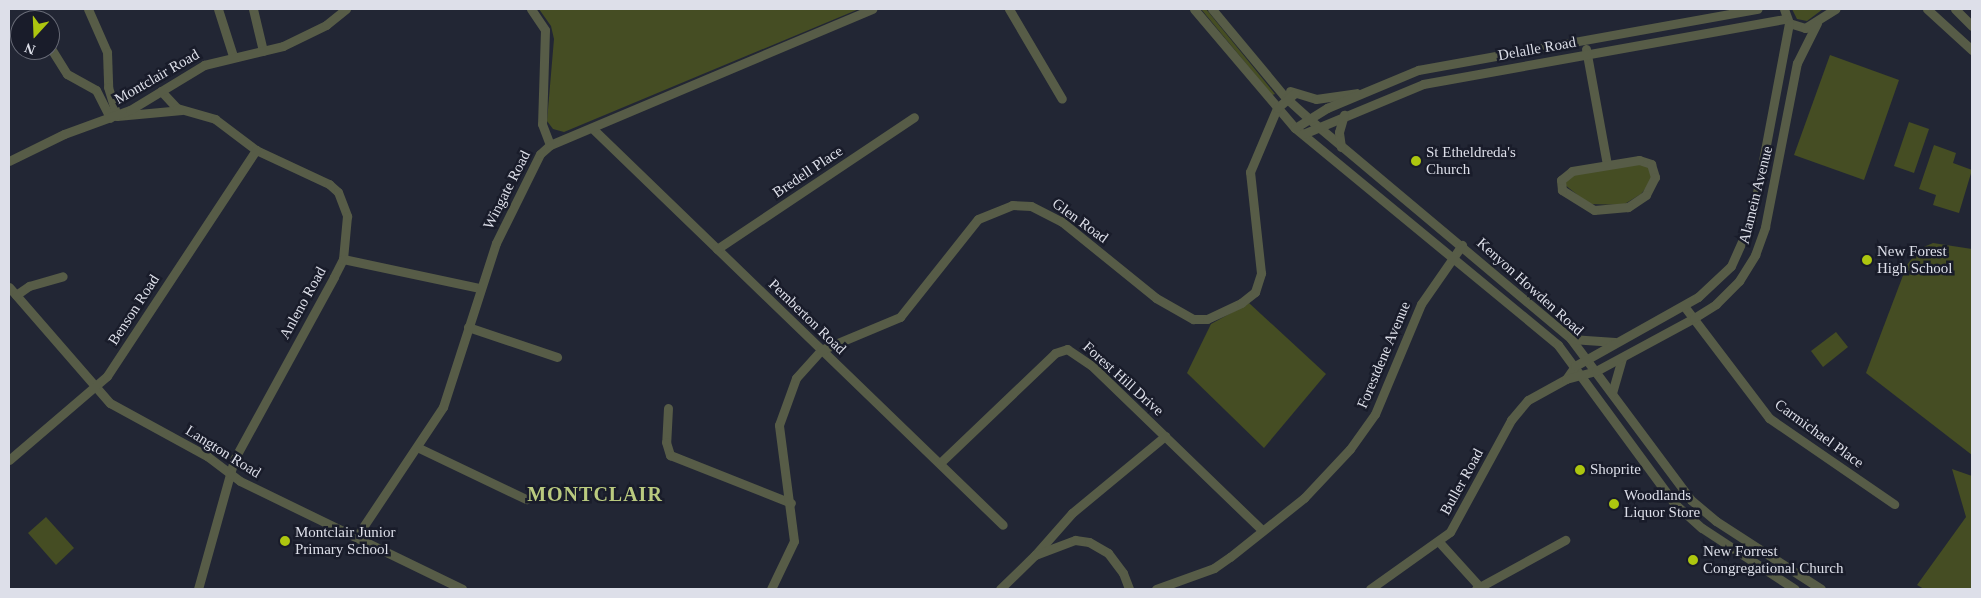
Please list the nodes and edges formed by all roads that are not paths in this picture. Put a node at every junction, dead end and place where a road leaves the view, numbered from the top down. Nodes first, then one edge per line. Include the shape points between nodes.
1 (88, 9) edge
2 (218, 9) edge
3 (253, 9) edge
4 (346, 9) edge
5 (531, 9) edge
6 (872, 9) edge
7 (1009, 9) edge
8 (1194, 9) edge
9 (1212, 9) edge
10 (1758, 9) edge
11 (1784, 9) edge
12 (1836, 9) edge
13 (1927, 9) edge
14 (1955, 9) edge
15 (1746, 10) edge
16 (1788, 21) junction
17 (1817, 23) junction
18 (1972, 26) edge
19 (1584, 40) junction
20 (1972, 50) edge
21 (263, 51) junction
22 (1587, 54) junction
23 (233, 56) junction
24 (58, 60) edge
25 (1273, 82) junction
26 (161, 91) junction
27 (1295, 93) junction
28 (1362, 93) junction
29 (1286, 98) junction
30 (1062, 99) dead end
31 (1277, 108) junction
32 (183, 110) junction
33 (1344, 115) junction
34 (113, 117) junction
35 (914, 117) dead end
36 (1308, 118) junction
37 (1316, 125) junction
38 (592, 128) junction
39 (1295, 128) junction
40 (1303, 134) junction
41 (550, 145) junction
42 (1341, 147) junction
43 (256, 150) junction
44 (9, 161) edge
45 (1607, 164) junction
46 (1462, 245) junction
47 (717, 249) junction
48 (1452, 256) junction
49 (343, 259) junction
50 (63, 276) dead end
51 (9, 287) edge
52 (480, 288) junction
53 (16, 295) junction
54 (1684, 306) junction
55 (1694, 318) junction
56 (468, 326) junction
57 (1571, 339) junction
58 (1619, 342) junction
59 (821, 350) junction
60 (557, 357) dead end
61 (1622, 357) junction
62 (1588, 360) junction
63 (1575, 366) junction
64 (1596, 371) junction
65 (1583, 376) junction
66 (1566, 379) junction
67 (95, 389) junction
68 (1612, 393) junction
69 (668, 408) dead end
70 (1165, 436) junction
71 (419, 448) junction
72 (9, 460) edge
73 (940, 463) junction
74 (230, 472) junction
75 (526, 498) dead end
76 (791, 503) junction
77 (1894, 504) dead end
78 (1004, 525) dead end
79 (1262, 530) junction
80 (357, 536) junction
81 (1565, 540) dead end
82 (1440, 543) junction
83 (1035, 555) junction
84 (1800, 575) junction
85 (1478, 588) edge
86 (1793, 588) edge
87 (198, 589) edge
88 (462, 589) edge
89 (771, 589) edge
90 (1000, 589) edge
91 (1129, 589) edge
92 (1156, 589) edge
93 (1370, 589) edge
94 (1821, 589) edge

1 - 34 street via 107,52
2 - 23 street
3 - 21 street
4 - 21 street, Montclair Road via 311,33
5 - 41 street via 545,30 542,124
6 - 38 street, Wingate Road
7 - 30 street
8 - 31 street, Kenyon Howden Road
9 - 25 street, Kenyon Howden Road
10 - 15 street, Delalle Road
11 - 16 street
12 - 17 street
13 - 20 street
14 - 18 street
15 - 19 street, Delalle Road
16 - 17 street, Delalle Road via 1805,28
16 - 22 street, Delalle Road
16 - 54 street, Alamein Avenue via 1746,237 1731,266 1719,280
17 - 55 street, Alamein Avenue via 1797,63 1768,216 1755,255 1729,292
19 - 22 street
19 - 28 street, Delalle Road via 1418,70
21 - 23 street, Montclair Road
22 - 33 street, Delalle Road via 1423,84
22 - 45 street
23 - 26 street, Montclair Road via 204,64
24 - 34 street via 67,74 96,90
25 - 27 street
25 - 29 street, Kenyon Howden Road
26 - 32 street, Anleno Road via 173,106
26 - 34 street, Montclair Road
27 - 28 street via 1316,99
27 - 29 street, Glen Road
28 - 36 street, Delalle Road
29 - 31 street, Glen Road
29 - 36 street, Kenyon Howden Road
31 - 39 street, Kenyon Howden Road
31 - 59 street, Glen Road via 1249,177 1260,280 1250,297 1232,307 1203,320 1193,319 1149,292 1061,221 1031,206 1012,205 988,213 972,224 900,317
32 - 34 street, Anleno Road
32 - 43 street, Anleno Road via 215,118
33 - 37 street, Delalle Road
33 - 42 street via 1339,132
34 - 44 street, Montclair Road
35 - 47 street, Bredell Place
36 - 37 street, Kenyon Howden Road
36 - 39 street, Delalle Road
37 - 40 street, Delalle Road
37 - 42 street, Kenyon Howden Road
38 - 41 street, Wingate Road
38 - 47 street, Pemberton Road
39 - 40 street, Kenyon Howden Road
40 - 48 street, Kenyon Howden Road
41 - 52 street, Wingate Road via 535,163 501,232
42 - 46 street, Kenyon Howden Road
43 - 49 street, Anleno Road via 319,178 338,192 347,216
43 - 67 street, Benson Road
45 - 45 street via 1643,160 1654,167 1654,182 1635,204 1610,211 1587,207 1562,190 1561,180 1572,171
46 - 48 street, Forestdene Avenue
46 - 57 street, Kenyon Howden Road
47 - 59 street, Pemberton Road
48 - 63 street, Kenyon Howden Road via 1547,334
48 - 79 street, Forestdene Avenue via 1413,320 1367,428 1304,498
49 - 52 street
49 - 74 street, Anleno Road via 250,424
50 - 53 street via 29,286
51 - 53 street, Langton Road
52 - 56 street, Wingate Road
53 - 67 street, Langton Road
54 - 55 street, Carmichael Place
54 - 58 street, Alamein Avenue
55 - 61 street, Alamein Avenue
55 - 77 street, Carmichael Place via 1769,418
56 - 60 street
56 - 71 street, Wingate Road via 443,407
57 - 58 street
57 - 62 street, Kenyon Howden Road
58 - 62 street, Alamein Avenue
59 - 73 street, Pemberton Road
59 - 76 street, Glen Road via 796,378 779,425
61 - 64 street, Alamein Avenue
61 - 68 street
62 - 63 street, Alamein Avenue
62 - 64 street, Kenyon Howden Road
63 - 65 street, Kenyon Howden Road
63 - 66 street, Buller Road
64 - 65 street, Alamein Avenue
64 - 68 street, Kenyon Howden Road
65 - 66 street, Buller Road
65 - 86 street, Kenyon Howden Road via 1675,504 1702,528
66 - 82 street, Buller Road via 1528,400 1517,412 1460,517
67 - 72 street, Benson Road
67 - 74 street, Langton Road via 110,402
68 - 84 street, Kenyon Howden Road via 1691,500
69 - 76 street via 666,442 670,455
70 - 73 street, Forest Hill Drive via 1082,357 1062,349
70 - 79 street, Forest Hill Drive
70 - 83 street via 1072,513
71 - 75 street
71 - 80 street, Wingate Road
73 - 78 street, Pemberton Road
74 - 80 street, Langton Road via 240,481
74 - 87 street, Anleno Road
76 - 89 street, Glen Road via 794,541
79 - 92 street, Forestdene Avenue via 1214,568
80 - 88 street, Langton Road
81 - 85 street
82 - 85 street
82 - 93 street, Buller Road
83 - 90 street
83 - 91 street via 1066,542 1089,542 1117,564
84 - 86 street
84 - 94 street, Kenyon Howden Road

